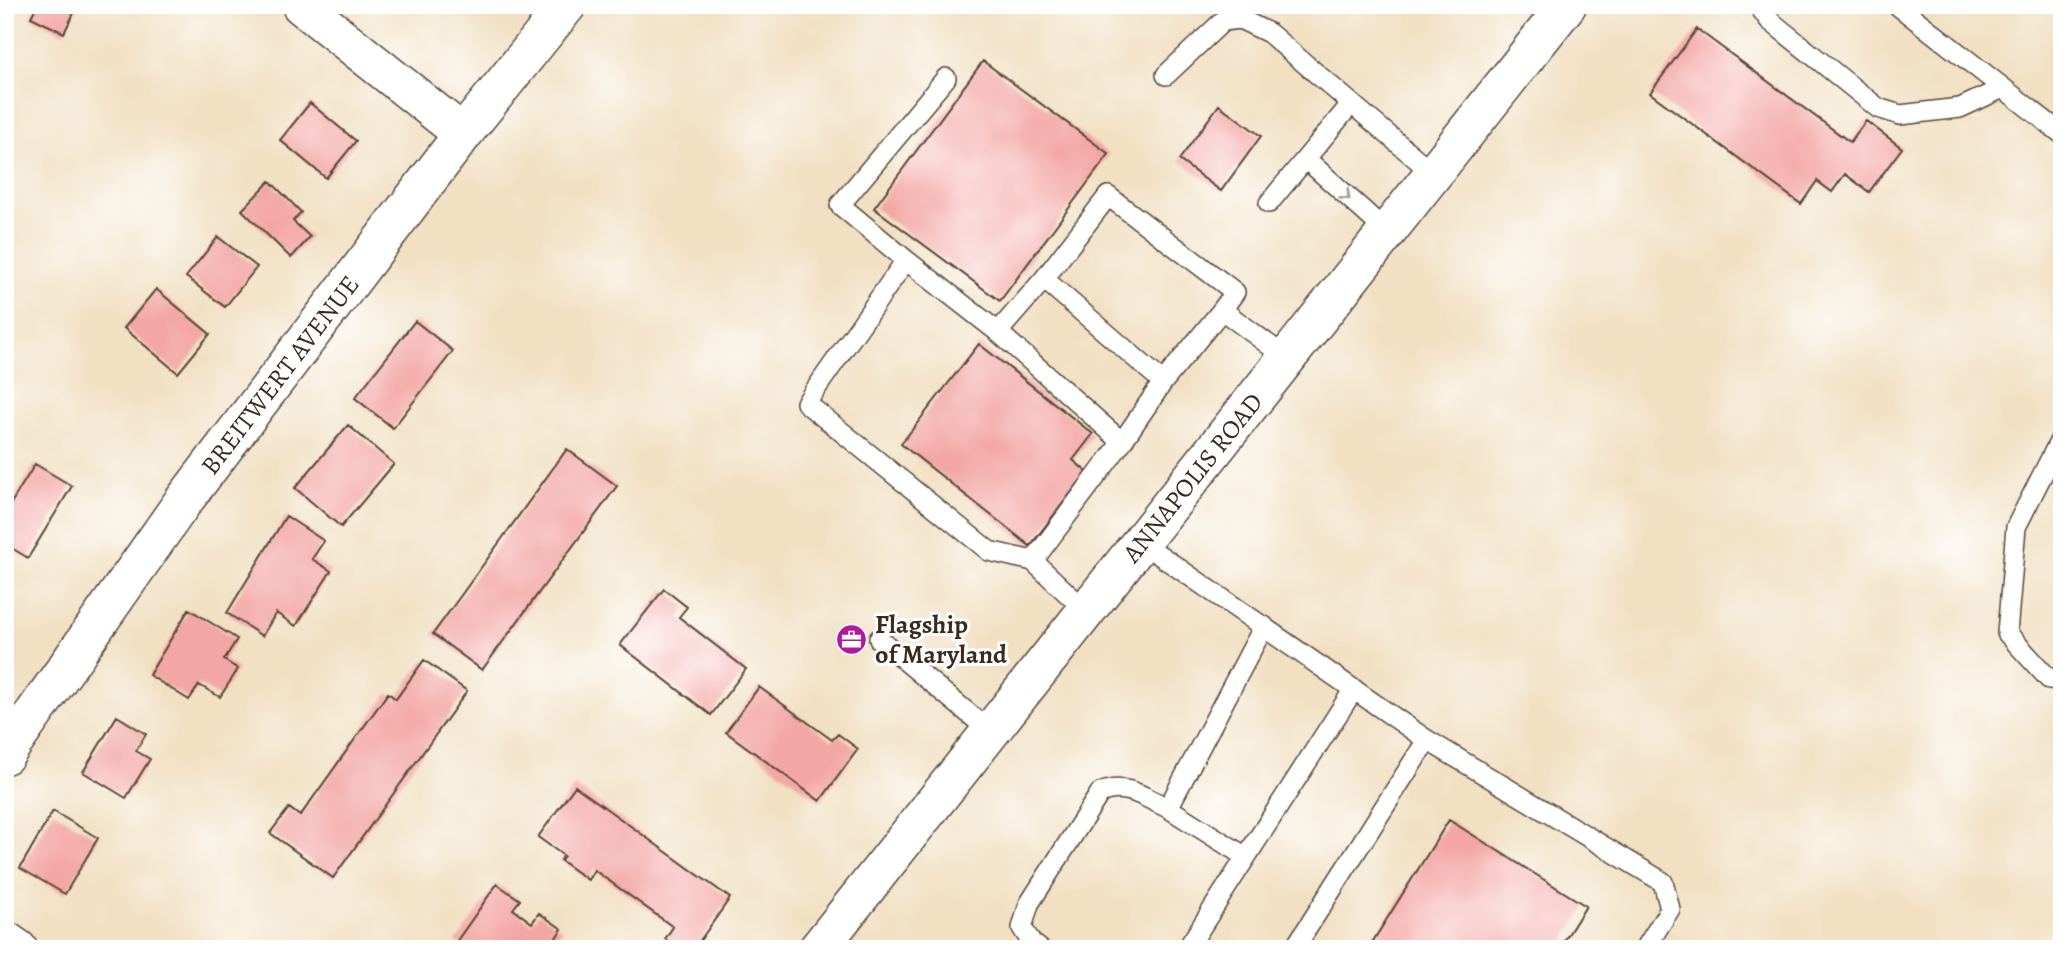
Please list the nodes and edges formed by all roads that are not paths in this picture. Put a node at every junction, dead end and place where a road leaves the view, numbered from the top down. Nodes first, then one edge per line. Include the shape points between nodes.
1 (301, 5) edge
2 (567, 5) edge
3 (1567, 5) edge
4 (1758, 5) edge
5 (1898, 5) edge
6 (1166, 75) dead end
7 (946, 78) dead end
8 (2003, 88) junction
9 (1351, 104) junction
10 (463, 134) junction
11 (2062, 134) edge
12 (1306, 159) junction
13 (1434, 174) junction
14 (1269, 203) dead end
15 (1387, 232) junction
16 (906, 260) junction
17 (1044, 279) junction
18 (1222, 310) junction
19 (998, 332) junction
20 (1288, 359) junction
21 (1164, 382) junction
22 (2062, 436) edge
23 (1122, 443) junction
24 (1142, 543) junction
25 (1033, 561) junction
26 (1087, 612) junction
27 (1264, 626) junction
28 (879, 639) dead end
29 (2062, 680) edge
30 (1354, 689) junction
31 (991, 732) junction
32 (1427, 740) junction
33 (5, 755) edge
34 (1168, 808) junction
35 (1246, 857) junction
36 (5, 940) edge
37 (18, 949) edge
38 (818, 949) edge
39 (1040, 949) edge
40 (1187, 949) edge
41 (1294, 949) edge
42 (1645, 949) edge

1 - 10 main road
2 - 10 main road, BREITWERT AVENUE
3 - 13 main road, ANNAPOLIS ROAD
4 - 8 lane via 1769,20 1878,108 1900,115 1960,108
5 - 8 lane
6 - 9 lane via 1223,20 1240,19 1269,33
7 - 16 lane via 841,205
8 - 11 lane
9 - 12 lane
9 - 13 lane
10 - 33 main road, BREITWERT AVENUE via 182,503
12 - 14 lane
12 -> 15 lane
13 - 15 main road, ANNAPOLIS ROAD
15 - 20 main road, ANNAPOLIS ROAD
16 - 19 lane
16 - 25 lane via 806,403 989,551
17 - 18 lane via 1108,196 1235,292
17 - 19 lane
17 - 21 lane
18 - 20 lane
18 - 21 lane
19 - 23 lane
20 - 24 main road, ANNAPOLIS ROAD
21 - 23 lane
22 - 29 lane via 2016,527 2007,633 2049,679
23 - 25 lane
24 - 26 main road, ANNAPOLIS ROAD
24 - 27 lane
25 - 26 lane
26 - 31 main road, ANNAPOLIS ROAD
27 - 30 lane
27 - 34 lane
28 - 31 lane
30 - 32 lane
30 - 35 lane
31 - 38 main road, ANNAPOLIS ROAD
32 - 41 lane
32 - 42 lane via 1663,882 1670,909
34 - 35 lane
34 - 39 lane via 1129,790 1113,787 1100,793 1029,904 1022,928
35 - 40 lane
36 - 37 main road

